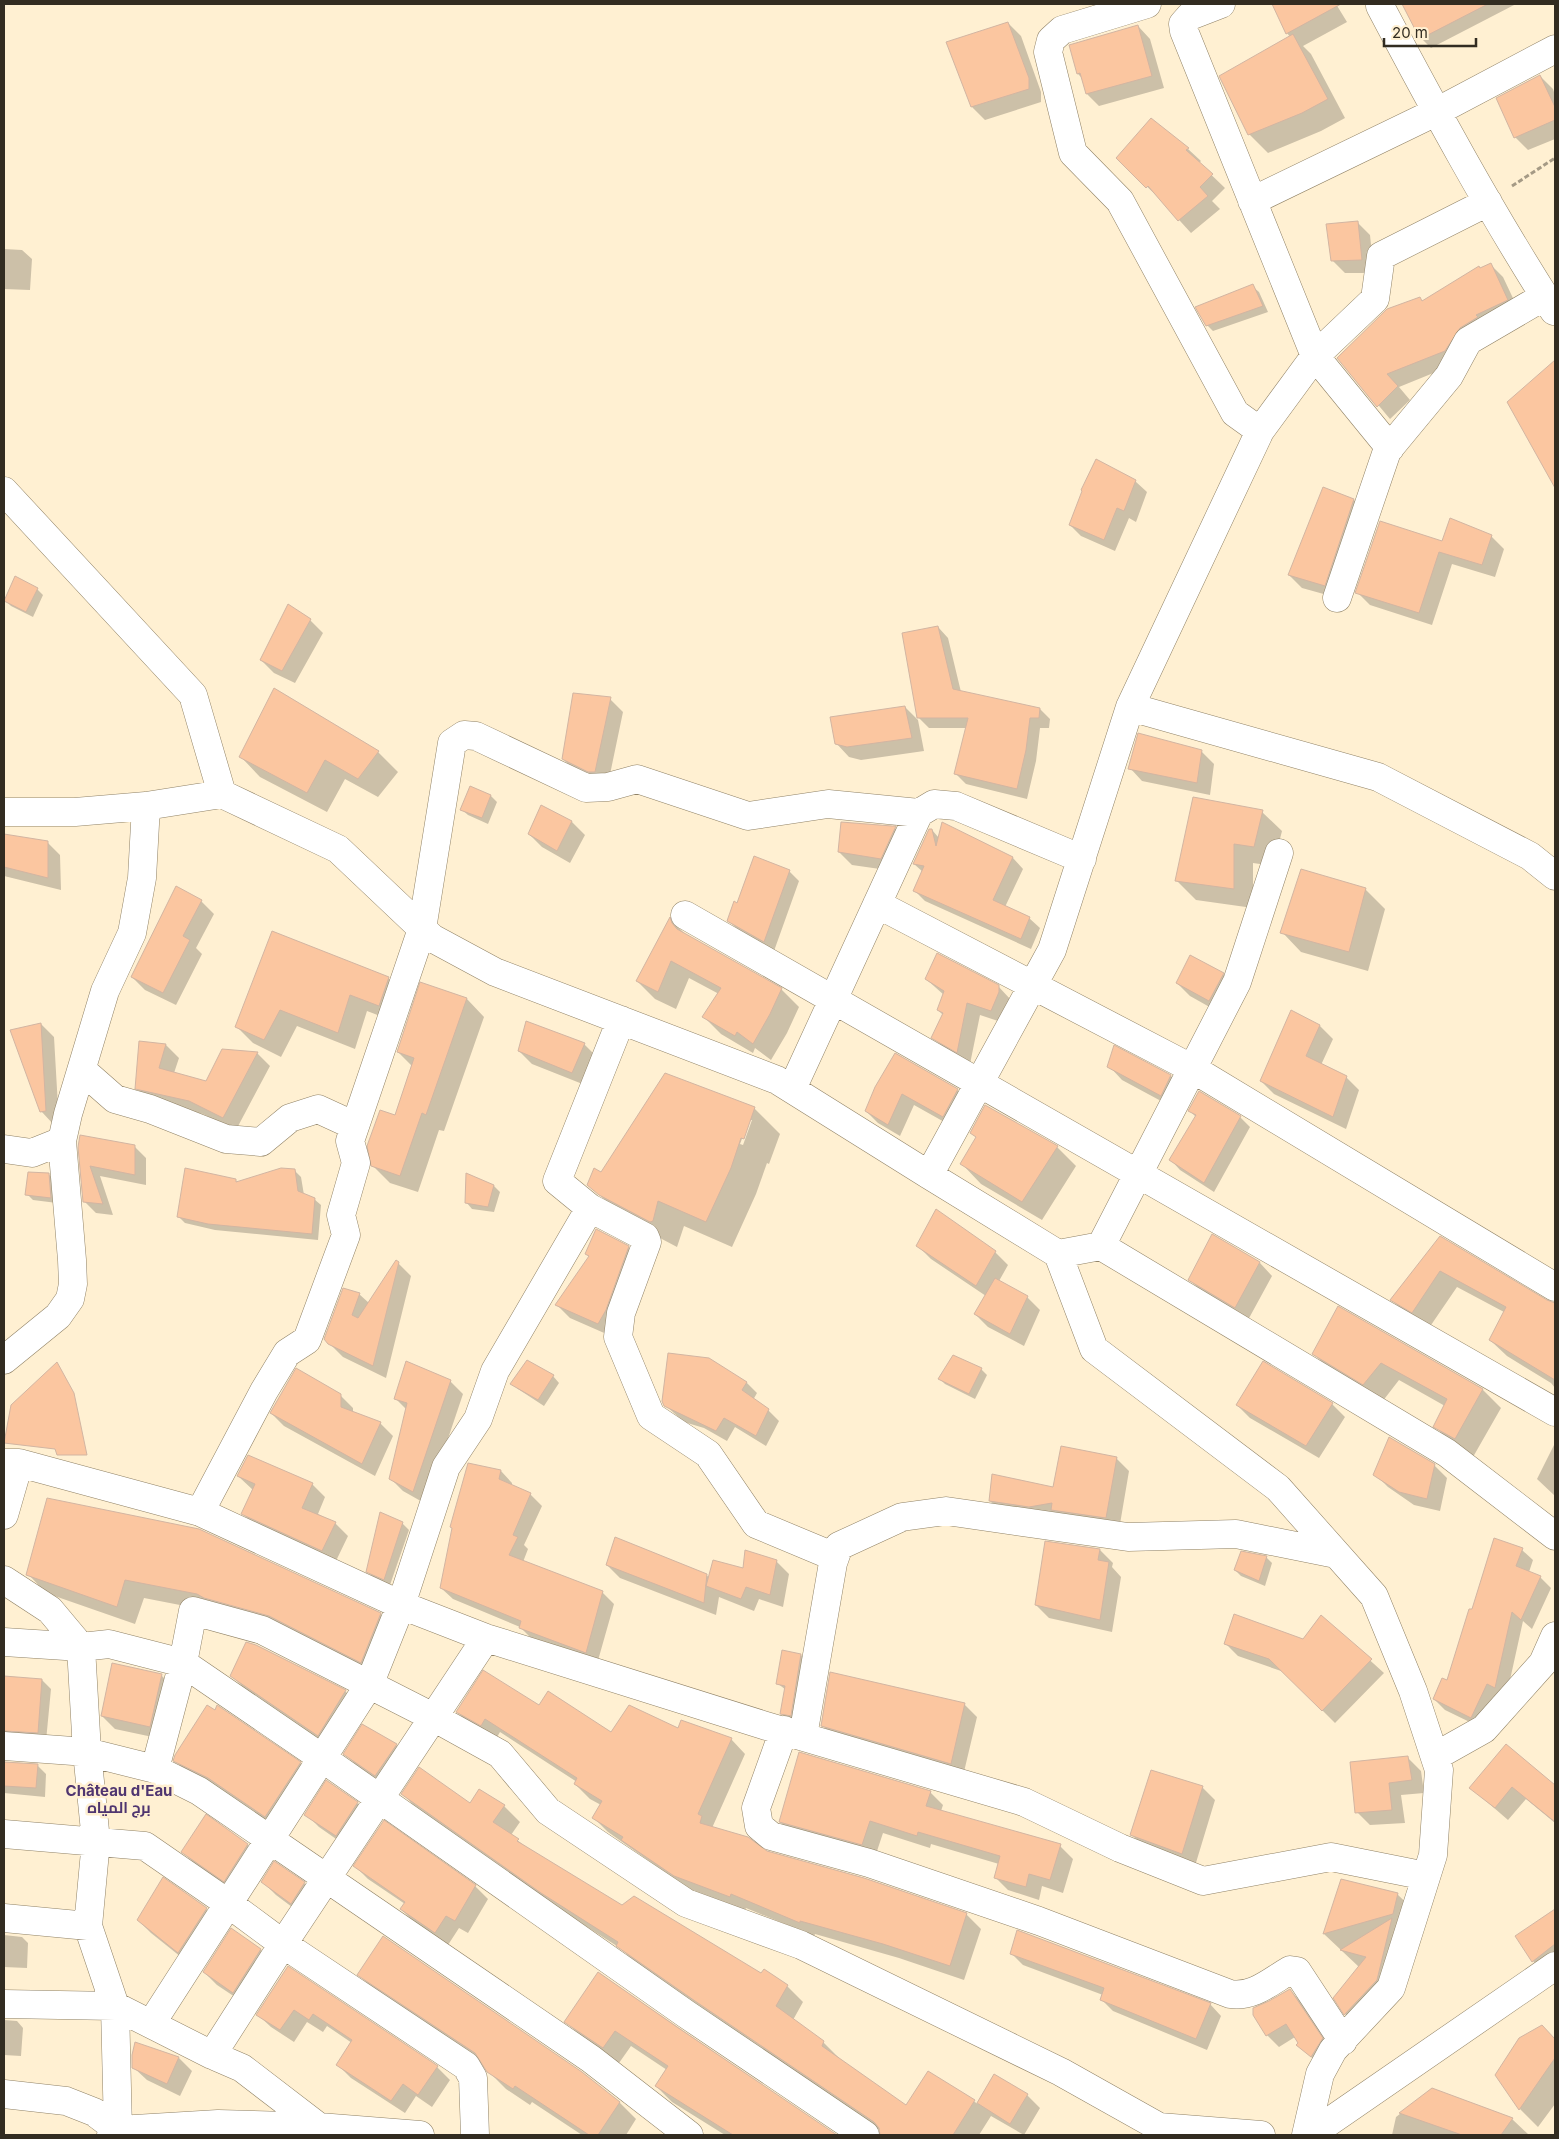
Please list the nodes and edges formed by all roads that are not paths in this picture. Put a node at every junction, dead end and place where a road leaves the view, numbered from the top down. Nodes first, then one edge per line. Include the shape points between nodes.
1 (1147, 4) edge
2 (1156, 4) edge
3 (1221, 4) edge
4 (1380, 6) dead end
5 (1183, 24) junction
6 (1555, 49) edge
7 (1436, 112) junction
8 (1252, 201) junction
9 (1488, 202) junction
10 (1550, 304) edge
11 (1315, 356) junction
12 (1260, 431) junction
13 (1390, 448) junction
14 (4, 491) edge
15 (1337, 598) dead end
16 (1130, 707) junction
17 (222, 794) junction
18 (146, 806) junction
19 (4, 812) edge
20 (919, 812) junction
21 (1279, 853) dead end
22 (1082, 859) junction
23 (1555, 876) edge
24 (876, 904) junction
25 (685, 915) dead end
26 (422, 929) junction
27 (1034, 985) junction
28 (833, 999) junction
29 (621, 1020) junction
30 (1193, 1069) junction
31 (82, 1070) junction
32 (979, 1083) junction
33 (792, 1089) junction
34 (355, 1126) junction
35 (62, 1141) junction
36 (4, 1149) edge
37 (1138, 1174) junction
38 (928, 1176) junction
39 (590, 1208) junction
40 (1102, 1246) junction
41 (1058, 1254) junction
42 (1555, 1287) edge
43 (4, 1360) edge
44 (1555, 1412) edge
45 (11, 1463) edge
46 (200, 1512) junction
47 (4, 1514) edge
48 (1555, 1536) edge
49 (1336, 1554) junction
50 (835, 1557) junction
51 (4, 1580) edge
52 (401, 1605) junction
53 (1555, 1636) edge
54 (486, 1638) junction
55 (4, 1642) edge
56 (81, 1647) junction
57 (183, 1663) junction
58 (369, 1685) junction
59 (435, 1718) junction
60 (794, 1733) junction
61 (4, 1746) edge
62 (87, 1752) junction
63 (1436, 1756) junction
64 (322, 1758) junction
65 (155, 1769) junction
66 (380, 1800) junction
67 (4, 1834) edge
68 (270, 1839) junction
69 (96, 1841) junction
70 (1426, 1876) junction
71 (328, 1879) junction
72 (228, 1904) junction
73 (4, 1918) edge
74 (88, 1926) junction
75 (283, 1944) junction
76 (1555, 1966) edge
77 (4, 2004) edge
78 (115, 2006) junction
79 (152, 2024) junction
80 (1343, 2041) junction
81 (212, 2055) junction
82 (4, 2094) edge
83 (319, 2127) junction
84 (1164, 2131) edge
85 (115, 2133) edge
86 (420, 2135) edge
87 (475, 2135) edge
88 (689, 2135) edge
89 (865, 2135) edge
90 (1261, 2135) edge
91 (1306, 2135) edge
92 (1310, 2135) edge

1 - 12 street via 1062,30 1051,40 1048,52 1073,153 1120,201 1235,412
2 - 5 street
3 - 5 street via 1190,16
4 - 7 street
5 - 8 street
6 - 7 street
7 - 8 street
7 - 9 street
8 - 11 street
9 - 10 street
9 - 11 street via 1382,256 1375,299
10 - 13 street via 1468,341 1450,376
11 - 12 street
11 - 13 street
12 - 16 street
13 - 15 street
14 - 17 street via 193,694
16 - 22 street
16 - 23 street via 1378,777 1530,856
17 - 18 street
17 - 26 street via 338,849
18 - 19 street via 75,812
18 - 31 street via 142,878 132,933 105,991
20 - 22 street via 934,804 956,806
20 - 24 street
20 - 26 street via 828,804 748,816 637,779 608,787 586,788 476,736 464,735 452,743
21 - 30 street via 1237,982
22 - 27 street via 1052,950
24 - 27 street
24 - 28 street
25 - 28 street
26 - 29 street via 432,938 495,972
26 - 34 street
27 - 30 street
27 - 32 street
28 - 32 street
28 - 33 street
29 - 33 street via 777,1080
29 - 39 street via 557,1181
30 - 37 street
30 - 42 street
31 - 34 street via 115,1099 226,1139 261,1142 290,1118 318,1110
31 - 35 street
32 - 37 street
32 - 38 street
33 - 38 street
34 - 46 street via 350,1141 356,1163 341,1215 346,1235 307,1340 287,1353
35 - 36 street via 32,1153
35 - 43 street via 72,1260 70,1299 58,1316
37 - 40 street
37 - 44 street
38 - 41 street
39 - 50 street via 645,1237 647,1242 621,1313 618,1337 651,1416 708,1454 756,1524
39 - 52 street via 495,1371 478,1419 446,1467
40 - 41 street
40 - 48 street via 1447,1453
41 - 49 street via 1094,1349 1278,1488
45 - 46 street
45 - 47 street
46 - 52 street
49 - 50 street via 1236,1534 1128,1537 946,1511 902,1517 839,1546
49 - 63 street via 1374,1596
50 - 60 street
51 - 56 street via 50,1610
52 - 54 street
52 - 58 street
53 - 63 street via 1543,1664 1484,1730
54 - 59 street
54 - 60 street
55 - 56 street
56 - 57 street via 109,1644
56 - 62 street
57 - 58 street via 194,1611 262,1630
57 - 64 street
57 - 65 street
58 - 59 street
58 - 64 street
59 - 66 street
59 - 84 street via 500,1754 548,1811 686,1903 801,1945 1061,2072
60 - 70 street via 1024,1802 1120,1848 1203,1881 1331,1856
60 - 80 street via 756,1808 759,1826 771,1836 868,1863 1039,1921 1230,1994 1251,1993 1290,1970 1297,1971
61 - 62 street
62 - 65 street
62 - 69 street
63 - 70 street via 1433,1855
64 - 66 street
64 - 68 street
65 - 68 street via 199,1791
66 - 71 street
66 - 89 street
67 - 69 street
68 - 71 street
68 - 72 street
69 - 72 street via 145,1846
69 - 74 street
70 - 80 street via 1391,1988
71 - 75 street
71 - 88 street via 590,2059
72 - 75 street
72 - 79 street
73 - 74 street
74 - 78 street
75 - 81 street
75 - 87 street via 466,2066 473,2078
76 - 92 street
77 - 78 street
78 - 79 street
78 - 85 street
79 - 81 street
80 - 91 street via 1333,2050 1320,2074
81 - 83 street via 242,2068
82 - 85 street via 66,2101 94,2112
83 - 85 street via 218,2124
83 - 86 street
84 - 90 street

